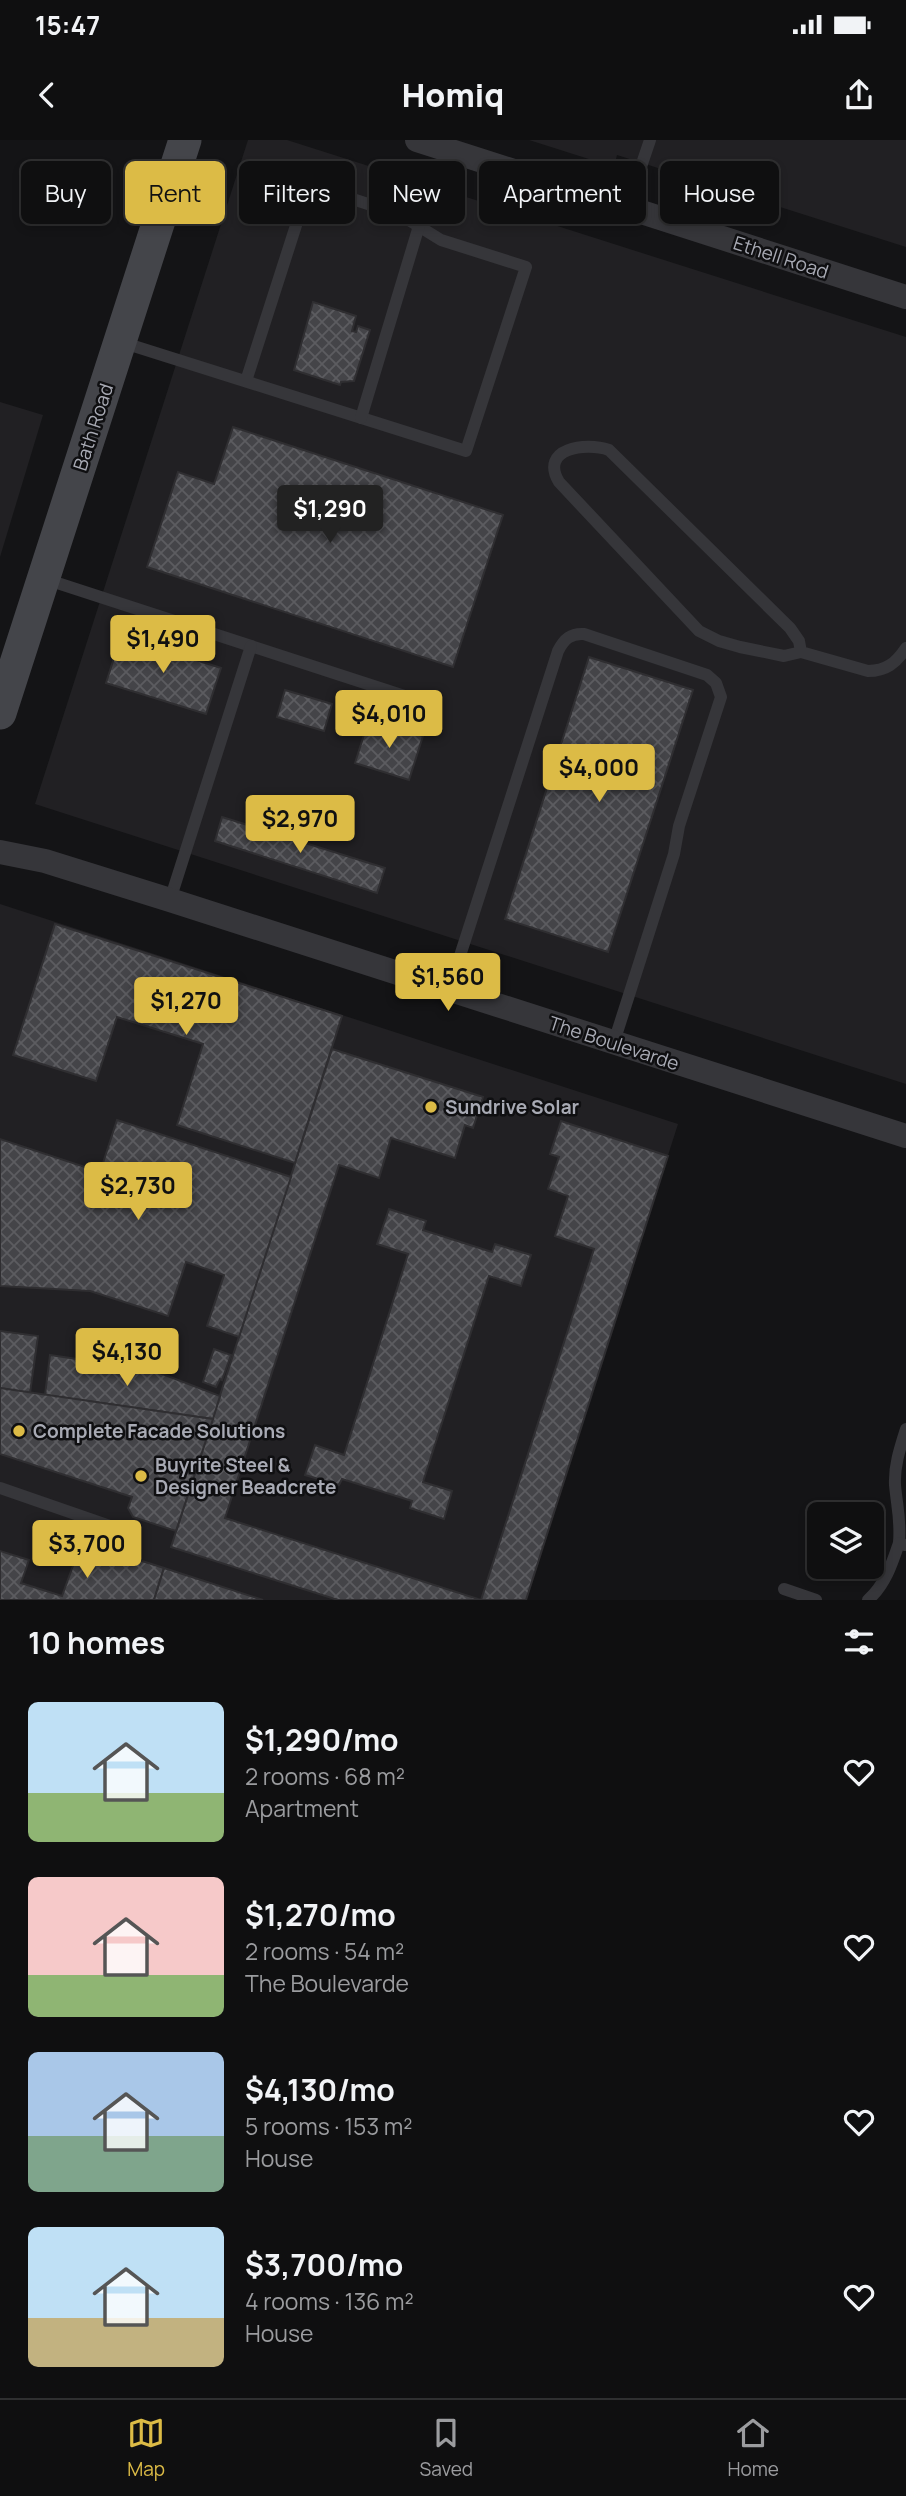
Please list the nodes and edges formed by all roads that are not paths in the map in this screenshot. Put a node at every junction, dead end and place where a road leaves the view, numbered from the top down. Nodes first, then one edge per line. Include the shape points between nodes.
1 (185, 140) edge
2 (417, 140) edge
3 (650, 140) edge
4 (482, 161) edge
5 (643, 161) edge
6 (646, 214) edge
7 (419, 226) junction
8 (906, 297) edge
9 (121, 342) junction
10 (246, 381) junction
11 (361, 418) junction
12 (44, 579) junction
13 (251, 646) junction
14 (906, 648) edge
15 (801, 652) junction
16 (426, 703) dead end
17 (0, 713) edge
18 (0, 852) edge
19 (170, 900) junction
20 (449, 990) junction
21 (614, 1042) junction
22 (906, 1136) edge
23 (906, 1429) edge
24 (0, 1489) edge
25 (133, 1534) dead end
26 (902, 1544) edge
27 (785, 1589) dead end
28 (816, 1600) edge
29 (868, 1600) edge

1 - 9 street, Bath Road
2 - 4 street, Ethell Road
3 - 5 lane
6 - 8 street, Ethell Road
7 - 10 lane via 399,214 309,185
7 - 11 lane
7 - 11 lane via 441,240 526,267 466,451
9 - 10 lane
9 - 12 street, Bath Road
10 - 11 lane
12 - 13 lane
12 - 17 street, Bath Road
13 - 16 lane
13 - 19 lane
14 - 15 lane via 879,671
15 - 15 lane via 800,641 790,628 609,450 585,445 561,454 553,472 559,482 699,631 762,652 784,656
18 - 19 street, The Boulevarde via 45,861
19 - 20 street, The Boulevarde
20 - 21 street, The Boulevarde
20 - 21 lane via 558,651 568,638 584,634 707,676 716,683 721,697
21 - 22 street, The Boulevarde
23 - 26 lane via 895,1485
24 - 25 lane
26 - 29 lane
27 - 28 lane

